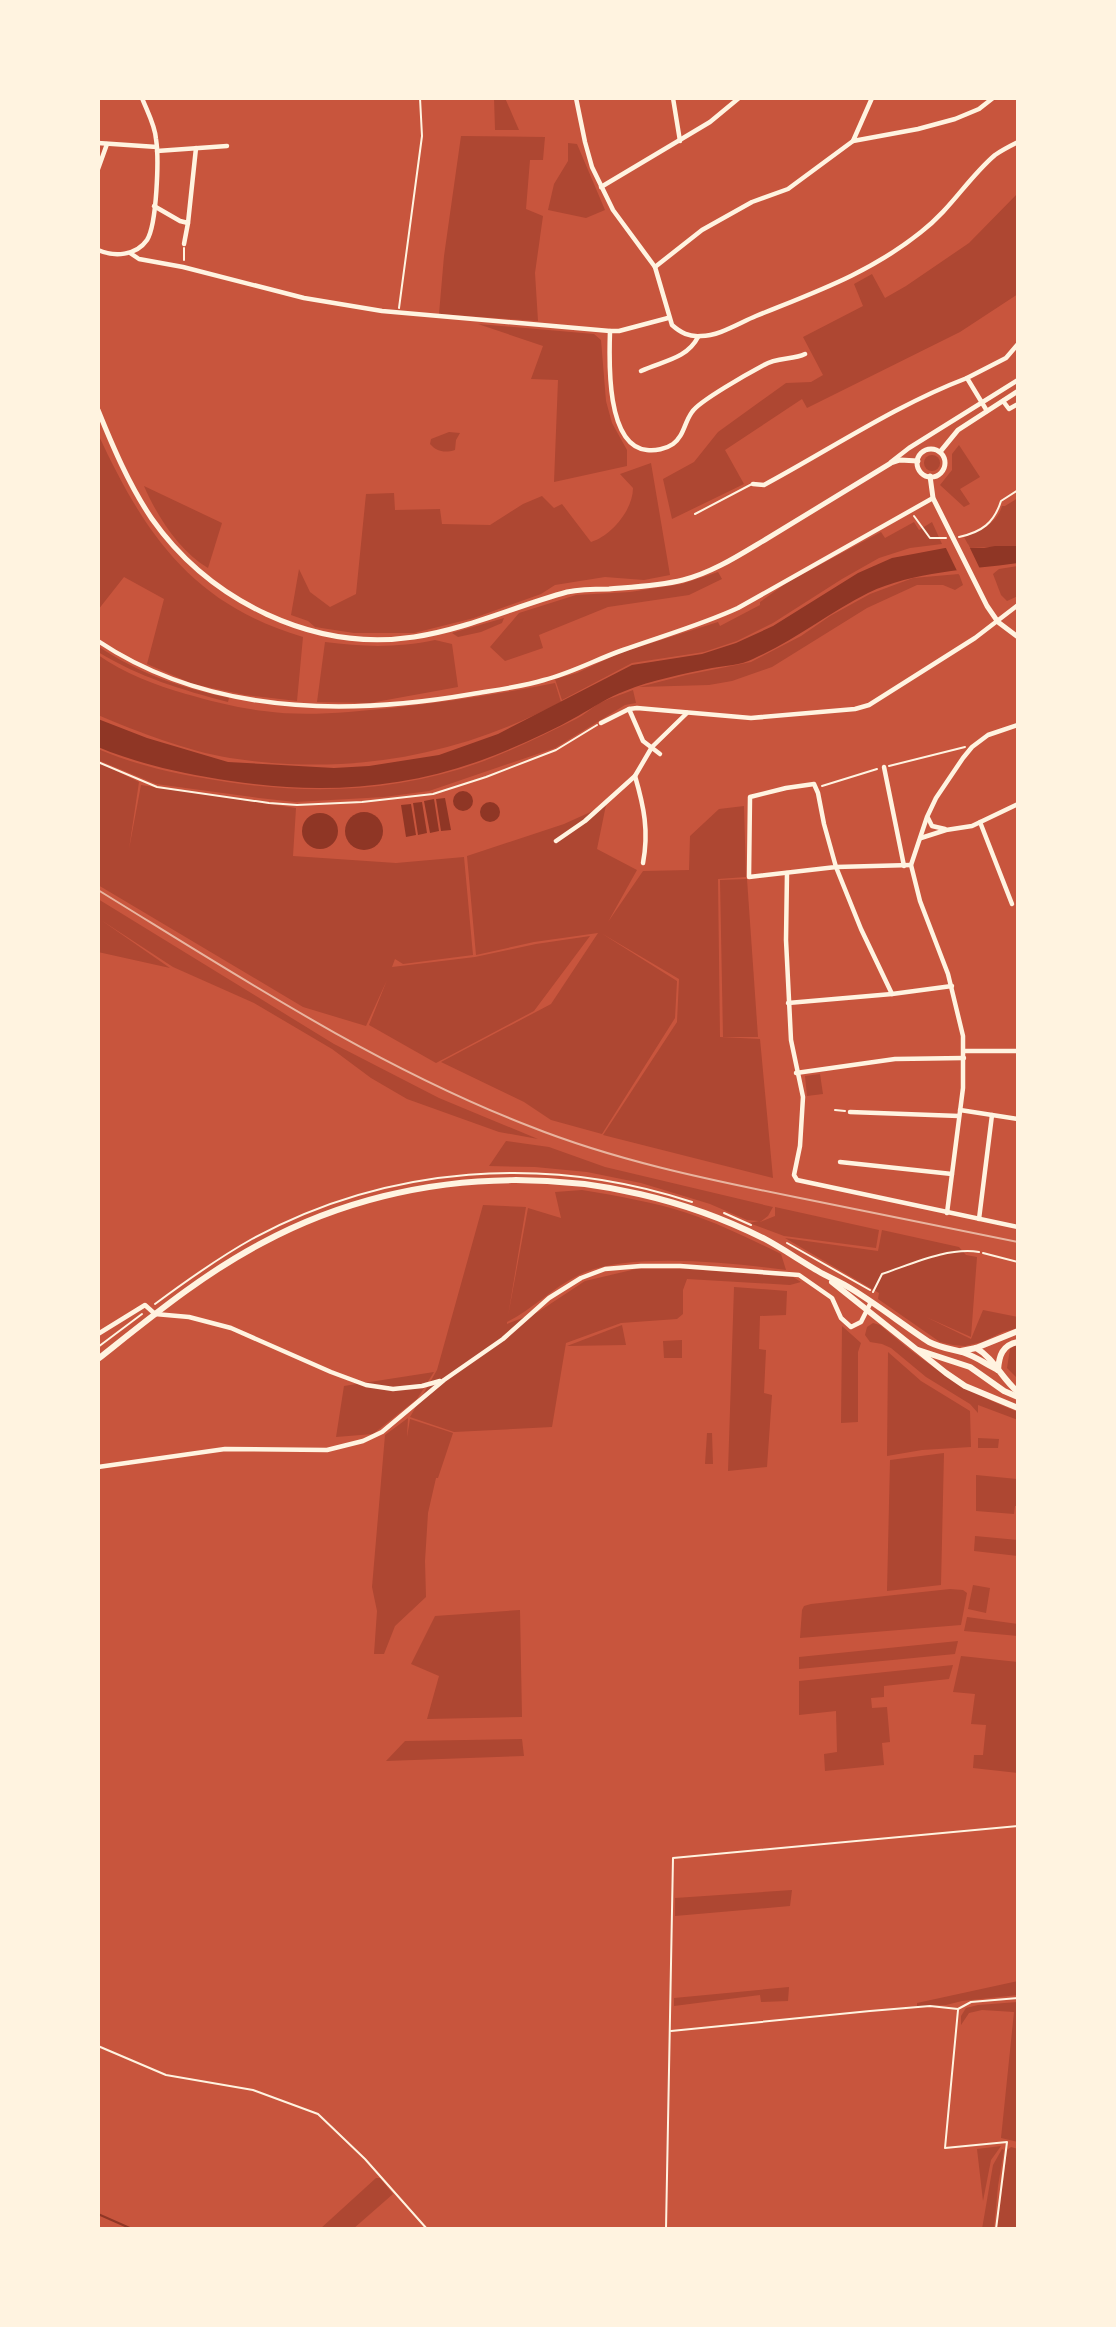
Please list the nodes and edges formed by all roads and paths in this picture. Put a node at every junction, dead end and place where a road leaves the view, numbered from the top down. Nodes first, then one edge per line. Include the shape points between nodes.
1 (142, 98) edge
2 (420, 98) edge
3 (576, 98) edge
4 (673, 98) edge
5 (739, 98) edge
6 (872, 98) edge
7 (993, 98) edge
8 (680, 141) junction
9 (853, 141) junction
10 (1018, 142) edge
11 (98, 143) edge
12 (107, 144) junction
13 (227, 146) dead end
14 (196, 148) junction
15 (157, 149) junction
16 (98, 169) edge
17 (601, 187) junction
18 (154, 206) junction
19 (188, 223) junction
20 (184, 244) joint
21 (98, 250) edge
22 (130, 253) junction
23 (184, 258) dead end
24 (655, 267) junction
25 (398, 312) junction
26 (668, 318) junction
27 (610, 331) junction
28 (698, 337) junction
29 (1018, 344) edge
30 (805, 354) dead end
31 (641, 371) dead end
32 (967, 378) junction
33 (1018, 380) edge
34 (1018, 391) edge
35 (1003, 401) junction
36 (983, 404) junction
37 (1018, 404) edge
38 (98, 410) edge
39 (988, 411) junction
40 (940, 452) junction
41 (918, 461) junction
42 (891, 463) junction
43 (930, 476) junction
44 (753, 484) joint
45 (1018, 490) edge
46 (933, 498) junction
47 (911, 511) junction
48 (695, 514) dead end
49 (1018, 605) edge
50 (998, 622) junction
51 (1018, 637) edge
52 (98, 641) edge
53 (629, 709) junction
54 (688, 713) junction
55 (601, 723) joint
56 (1018, 725) edge
57 (652, 747) junction
58 (972, 747) junction
59 (660, 754) dead end
60 (98, 762) edge
61 (884, 767) junction
62 (635, 776) junction
63 (818, 793) junction
64 (1018, 804) edge
65 (927, 817) junction
66 (980, 822) junction
67 (946, 830) junction
68 (921, 838) junction
69 (556, 841) dead end
70 (643, 863) dead end
71 (911, 865) junction
72 (904, 866) junction
73 (836, 867) junction
74 (787, 873) junction
75 (1012, 904) dead end
76 (952, 986) junction
77 (892, 994) junction
78 (788, 1003) junction
79 (964, 1051) junction
80 (1018, 1051) edge
81 (964, 1058) junction
82 (796, 1073) junction
83 (835, 1111) dead end
84 (850, 1112) joint
85 (960, 1113) junction
86 (992, 1115) junction
87 (1018, 1119) edge
88 (840, 1162) dead end
89 (952, 1174) junction
90 (695, 1202) dead end
91 (717, 1210) dead end
92 (947, 1213) junction
93 (979, 1219) junction
94 (1018, 1227) edge
95 (760, 1229) dead end
96 (782, 1240) dead end
97 (979, 1252) joint
98 (1018, 1262) edge
99 (820, 1272) junction
100 (873, 1292) joint
101 (871, 1302) junction
102 (149, 1309) junction
103 (867, 1310) junction
104 (1018, 1331) edge
105 (98, 1334) edge
106 (1018, 1342) edge
107 (98, 1347) edge
108 (913, 1348) junction
109 (976, 1348) junction
110 (960, 1351) junction
111 (98, 1359) edge
112 (998, 1370) junction
113 (444, 1380) junction
114 (1018, 1394) edge
115 (1018, 1408) edge
116 (98, 1467) edge
117 (1018, 1826) edge
118 (1018, 1998) edge
119 (958, 2008) junction
120 (670, 2031) junction
121 (98, 2046) edge
122 (427, 2229) edge
123 (666, 2229) edge
124 (996, 2229) edge

1 - 15 street
2 - 25 path via 422,136
3 - 17 street via 584,142
4 - 8 street
5 - 8 street
6 - 9 street
7 - 9 street via 955,119
8 - 17 street
9 - 24 street via 788,189 752,202 702,230
10 - 28 street via 997,153 943,214 895,252 827,289
11 - 12 street
12 - 15 street
12 - 16 street
13 - 14 street
14 - 15 street
14 - 19 street
15 - 18 street
17 - 24 street
18 - 19 street
18 - 22 street via 147,240
19 - 20 street
20 - 23 path
21 - 22 street
22 - 25 street via 139,259 304,298
24 - 26 street
25 - 27 street
26 - 27 street
26 - 28 street via 679,331
27 - 30 street via 611,381 619,427 632,445 644,450 673,444 694,409 764,365
28 - 31 street via 692,349
29 - 32 street via 1006,358
32 - 36 street
32 - 44 street via 915,401 764,485
33 - 36 street
34 - 35 street
35 - 37 street via 1009,410
35 - 39 street
36 - 39 street
36 - 42 street via 909,447
38 - 42 street via 137,496 169,541 199,572 279,621 335,636 400,639 477,622 570,592 682,580 730,560
39 - 40 street via 958,430
40 - 41 street via 926,450
40 - 43 street via 945,467
41 - 42 street
41 - 43 street via 920,470
43 - 46 street
44 - 48 lane
45 - 47 path via 1001,501 998,513 984,527 962,536 930,538
46 - 47 street
46 - 50 street
47 - 52 street via 710,620 576,671 448,698 372,707 278,704 158,675
49 - 50 street
50 - 51 street
50 - 54 street via 869,705 751,718
53 - 54 street
53 - 55 street
53 - 57 street via 643,741
54 - 57 street
55 - 60 path via 556,750 486,777 433,794 362,802 269,803 157,787
56 - 58 street via 988,735
57 - 59 street
57 - 62 street
58 - 61 path
58 - 65 street
61 - 63 path via 823,785
61 - 72 street
62 - 69 street
62 - 70 street via 647,828
63 - 73 street
63 - 74 street via 814,784 750,797 749,877
64 - 66 street
65 - 67 street via 932,826
65 - 68 street
66 - 67 street
66 - 75 street
67 - 68 street
68 - 71 street
71 - 72 street
71 - 76 street via 919,901
72 - 73 street
73 - 74 street
73 - 77 street
74 - 78 street
76 - 77 street
76 - 79 street
77 - 78 street
78 - 82 street
79 - 80 street
79 - 81 street
81 - 82 street via 895,1059
81 - 85 street
82 - 92 street via 803,1097 797,1180
83 - 84 path
84 - 85 street
85 - 86 street
85 - 89 street
86 - 87 street
86 - 93 street
88 - 89 street
89 - 92 street
90 - 102 path via 648,1188 563,1174 491,1173 417,1181 365,1193 281,1225 225,1255
91 - 95 path
92 - 93 street
93 - 94 street
96 - 100 path
97 - 98 path
97 - 100 lane via 949,1253 883,1274
99 - 101 main road
99 - 102 main road via 765,1239 670,1202 560,1181 496,1180 386,1195 304,1223
99 - 103 main road
101 - 103 street
101 - 110 main road via 929,1342
102 - 105 street
102 - 107 path
102 - 111 main road
102 - 113 street via 231,1328 331,1373 379,1388
103 - 108 main road
103 - 113 street via 858,1325 846,1325 832,1298 799,1275 783,1272 664,1266 605,1269 566,1286 503,1339
104 - 109 main road
106 - 112 main road via 1002,1350
108 - 114 main road via 971,1367 1004,1391
108 - 115 main road via 965,1386
109 - 110 main road
109 - 112 main road via 986,1353
110 - 112 main road
112 - 114 main road
113 - 116 street via 382,1432 345,1447 225,1449
117 - 120 path via 673,1858
118 - 119 path via 971,2002
119 - 120 path via 882,2010
119 - 124 path via 944,2148 1007,2142
120 - 123 path
121 - 122 path via 166,2075 253,2090 318,2115 365,2159

